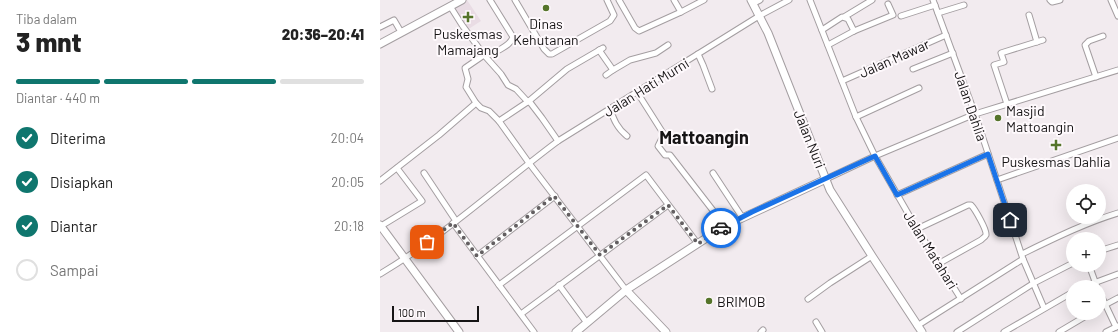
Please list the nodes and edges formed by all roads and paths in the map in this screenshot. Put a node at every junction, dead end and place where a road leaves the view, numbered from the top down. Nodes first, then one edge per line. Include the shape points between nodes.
1 (490, 0) edge
2 (515, 0) edge
3 (607, 0) edge
4 (619, 0) edge
5 (674, 0) edge
6 (704, 0) edge
7 (789, 0) edge
8 (810, 0) edge
9 (872, 0) edge
10 (1050, 0) edge
11 (1060, 0) edge
12 (1111, 0) edge
13 (458, 1) edge
14 (755, 1) edge
15 (934, 3) edge
16 (888, 4) dead end
17 (964, 5) dead end
18 (450, 6) junction
19 (681, 12) junction
20 (938, 13) junction
21 (761, 15) junction
22 (1029, 15) dead end
23 (901, 16) dead end
24 (1118, 16) edge
25 (844, 17) junction
26 (380, 27) edge
27 (822, 30) junction
28 (854, 31) junction
29 (402, 32) junction
30 (946, 35) junction
31 (1103, 36) dead end
32 (1043, 40) dead end
33 (1037, 42) junction
34 (380, 44) edge
35 (668, 45) dead end
36 (828, 45) junction
37 (499, 50) dead end
38 (952, 53) junction
39 (698, 54) junction
40 (484, 55) junction
41 (913, 69) dead end
42 (613, 70) junction
43 (1118, 72) edge
44 (606, 75) dead end
45 (1096, 77) junction
46 (842, 81) junction
47 (919, 88) dead end
48 (712, 89) dead end
49 (637, 92) junction
50 (528, 101) junction
51 (476, 103) junction
52 (1007, 104) junction
53 (610, 109) junction
54 (975, 114) junction
55 (856, 117) junction
56 (499, 121) junction
57 (627, 136) dead end
58 (1118, 138) edge
59 (558, 141) junction
60 (988, 154) junction
61 (875, 156) junction
62 (529, 163) junction
63 (397, 168) junction
64 (424, 173) dead end
65 (713, 173) dead end
66 (826, 179) junction
67 (997, 180) junction
68 (380, 181) edge
69 (897, 195) junction
70 (554, 196) junction
71 (668, 205) junction
72 (1118, 213) edge
73 (742, 217) junction
74 (455, 222) junction
75 (380, 225) edge
76 (578, 226) junction
77 (725, 226) junction
78 (917, 229) junction
79 (698, 244) junction
80 (1118, 245) edge
81 (1106, 248) edge
82 (600, 255) junction
83 (477, 256) junction
84 (872, 256) junction
85 (1022, 256) junction
86 (406, 259) junction
87 (938, 264) junction
88 (1066, 266) edge
89 (380, 274) edge
90 (1118, 274) edge
91 (1106, 280) edge
92 (1034, 283) junction
93 (499, 285) junction
94 (559, 286) junction
95 (626, 290) junction
96 (1066, 296) edge
97 (1118, 298) edge
98 (808, 299) dead end
99 (961, 299) junction
100 (1106, 304) edge
101 (1106, 306) edge
102 (1044, 308) junction
103 (521, 314) junction
104 (1079, 320) edge
105 (816, 322) dead end
106 (587, 323) junction
107 (917, 326) junction
108 (1117, 326) edge
109 (459, 332) edge
110 (534, 332) edge
111 (576, 332) edge
112 (666, 332) edge
113 (822, 332) edge
114 (922, 332) edge
115 (957, 332) edge
116 (1004, 332) edge
117 (1059, 332) edge
118 (1106, 332) edge

1 - 37 street via 513,37
2 - 3 street via 549,54 610,21 614,15
4 - 19 street via 639,31
5 - 19 street
6 - 19 street
7 - 21 street, Jalan Hati Murni
8 - 27 street, Jalan Matahari
9 - 25 street
10 - 11 street
12 - 24 street
13 - 18 street
14 - 21 street, Jalan Nuri
15 - 20 street, Jalan Dahlia
15 - 23 street
16 - 28 street via 893,15
17 - 20 street
18 - 29 street
18 - 40 street
20 - 30 street, Jalan Dahlia
21 - 39 street, Jalan Hati Murni
21 - 66 street, Jalan Nuri
22 - 33 street
25 - 27 street
25 - 28 street via 848,19
26 - 29 street via 394,20
27 - 36 street, Jalan Matahari
28 - 36 street
29 - 34 street
30 - 38 street, Jalan Dahlia
30 - 46 street, Jalan Mawar
31 - 45 street via 1085,45
32 - 33 street
33 - 52 street via 1001,53 1004,62 994,65
35 - 42 street via 656,53 630,60
36 - 46 street, Jalan Matahari
38 - 41 street
38 - 54 street, Jalan Dahlia
39 - 48 street
39 - 49 street, Jalan Hati Murni
40 - 50 street via 508,85
40 - 51 street via 465,68 468,78 466,87
42 - 44 street
42 - 50 street via 601,49 567,68
43 - 45 street
45 - 52 street
46 - 55 street, Jalan Matahari
47 - 55 street
49 - 53 street, Jalan Hati Murni
49 - 77 street via 663,133 658,146 665,155 670,155
50 - 56 street
50 - 59 street
51 - 56 street
51 - 63 street
52 - 54 street
53 - 57 street via 615,122
53 - 59 street, Jalan Hati Murni
54 - 60 street, Jalan Dahlia
54 - 61 street
55 - 61 street, Jalan Matahari
56 - 62 street
58 - 67 street
59 - 62 street, Jalan Hati Murni
60 - 67 street, Jalan Dahlia
60 - 69 street
61 - 66 street
61 - 69 street, Jalan Matahari
62 - 70 street
62 - 74 street, Jalan Hati Murni
63 - 68 street
63 - 75 street via 422,201
64 - 74 street
65 - 73 street
66 - 73 street
66 - 84 street, Jalan Nuri
67 - 85 street, Jalan Dahlia
69 - 78 street, Jalan Matahari
70 - 76 street
70 - 83 street
71 - 76 street via 646,176
71 - 79 street
71 - 82 street
72 - 85 street via 1058,236
73 - 77 street
74 - 83 street
74 - 86 street, Jalan Hati Murni
75 - 86 street
76 - 82 street
76 - 93 street
77 - 79 street
78 - 87 street, Jalan Matahari
78 - 87 street via 968,205 975,209 986,231 985,236
79 - 95 street
80 - 81 street
82 - 94 street
82 - 95 street
83 - 93 street
84 - 98 street
84 - 107 street, Jalan Nuri
85 - 92 street, Jalan Dahlia
85 - 99 street
86 - 89 street, Jalan Hati Murni
86 - 109 street
87 - 99 street, Jalan Matahari
88 - 92 street
90 - 91 street
92 - 102 street, Jalan Dahlia
92 - 115 street
93 - 103 street
94 - 103 street
94 - 106 street
95 - 106 street
95 - 112 street
96 - 102 street
97 - 100 street
99 - 107 street
101 - 108 street
102 - 116 street
103 - 110 street
104 - 117 street
105 - 113 street
106 - 111 street
107 - 114 street, Jalan Nuri
108 - 118 street

